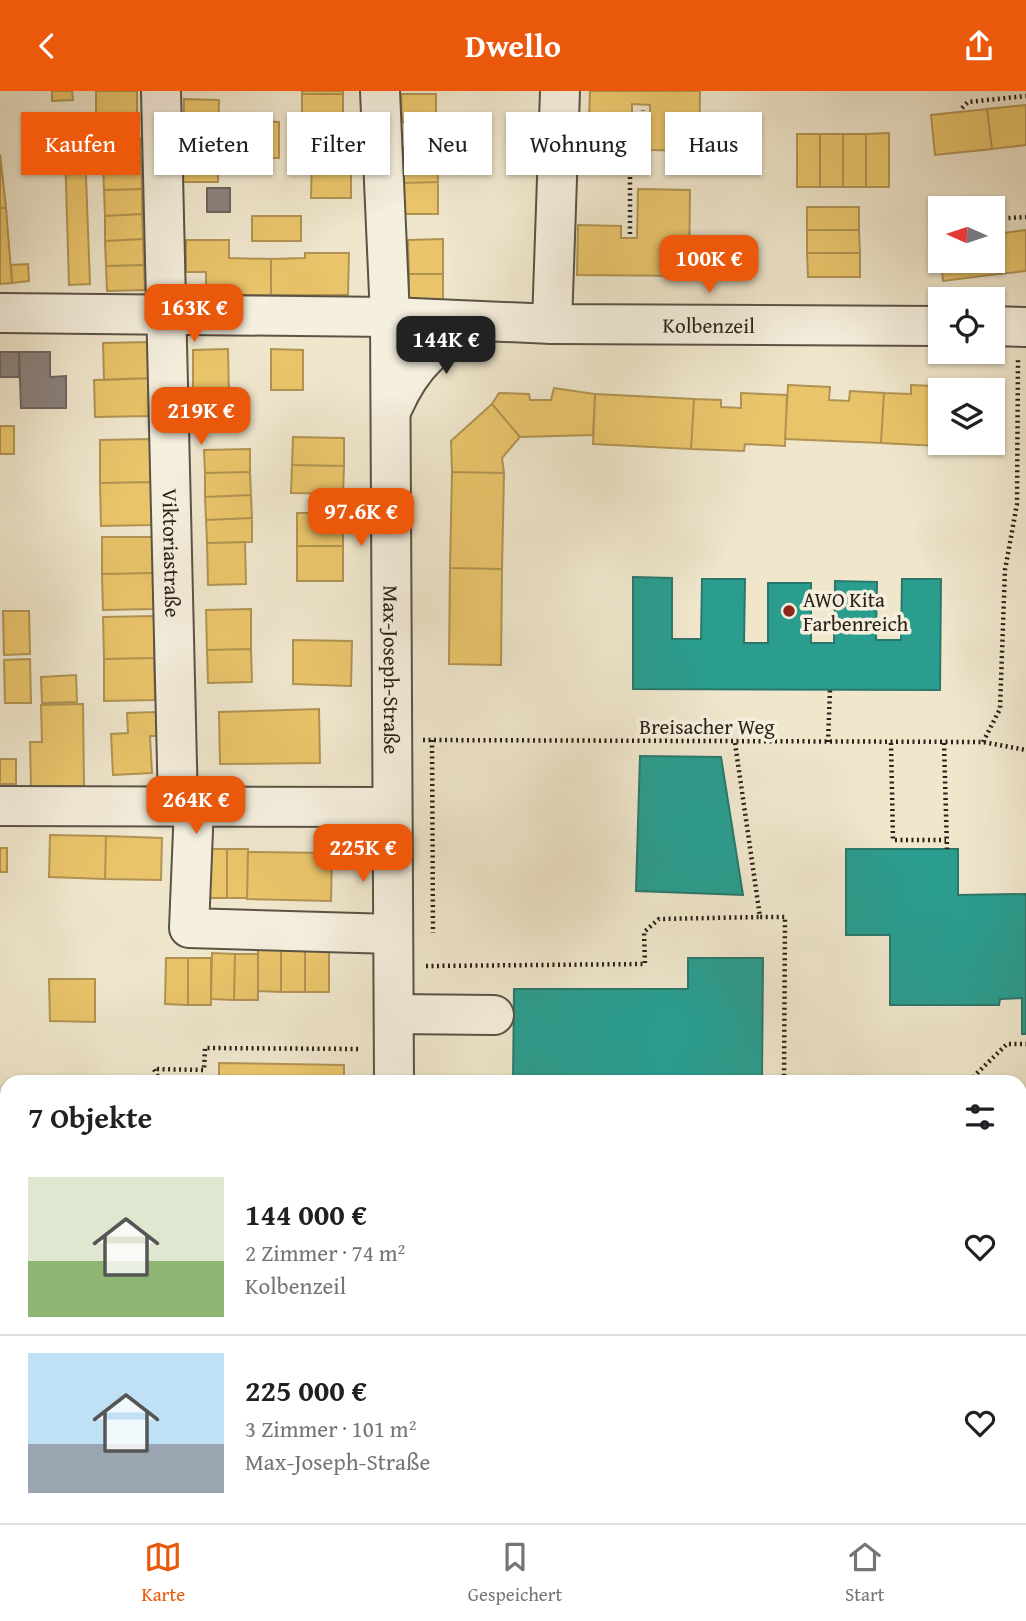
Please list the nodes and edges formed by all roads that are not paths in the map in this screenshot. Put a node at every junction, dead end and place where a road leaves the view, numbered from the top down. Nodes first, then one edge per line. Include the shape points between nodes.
1 (161, 91) edge
2 (380, 91) edge
3 (560, 91) edge
4 (0, 313) edge
5 (169, 313) junction
6 (390, 317) junction
7 (477, 321) junction
8 (552, 324) junction
9 (928, 326) edge
10 (391, 411) junction
11 (0, 806) edge
12 (186, 806) junction
13 (392, 807) junction
14 (393, 950) junction
15 (494, 1015) dead end
16 (394, 1048) edge

1 - 5 street, Viktoriastraße
2 - 6 street, Max-Joseph-Straße
3 - 8 street
4 - 5 street, Kolbenzeil
5 - 6 street, Kolbenzeil
5 - 12 street, Viktoriastraße
6 - 7 street, Kolbenzeil
6 - 10 street, Max-Joseph-Straße
7 - 8 street, Kolbenzeil
7 - 10 street via 416,363
8 - 9 street, Kolbenzeil
10 - 13 street, Max-Joseph-Straße
11 - 12 street
12 - 13 street
12 - 14 street, Viktoriastraße via 189,928
13 - 14 street, Max-Joseph-Straße
14 - 16 street, Max-Joseph-Straße
15 - 16 street

